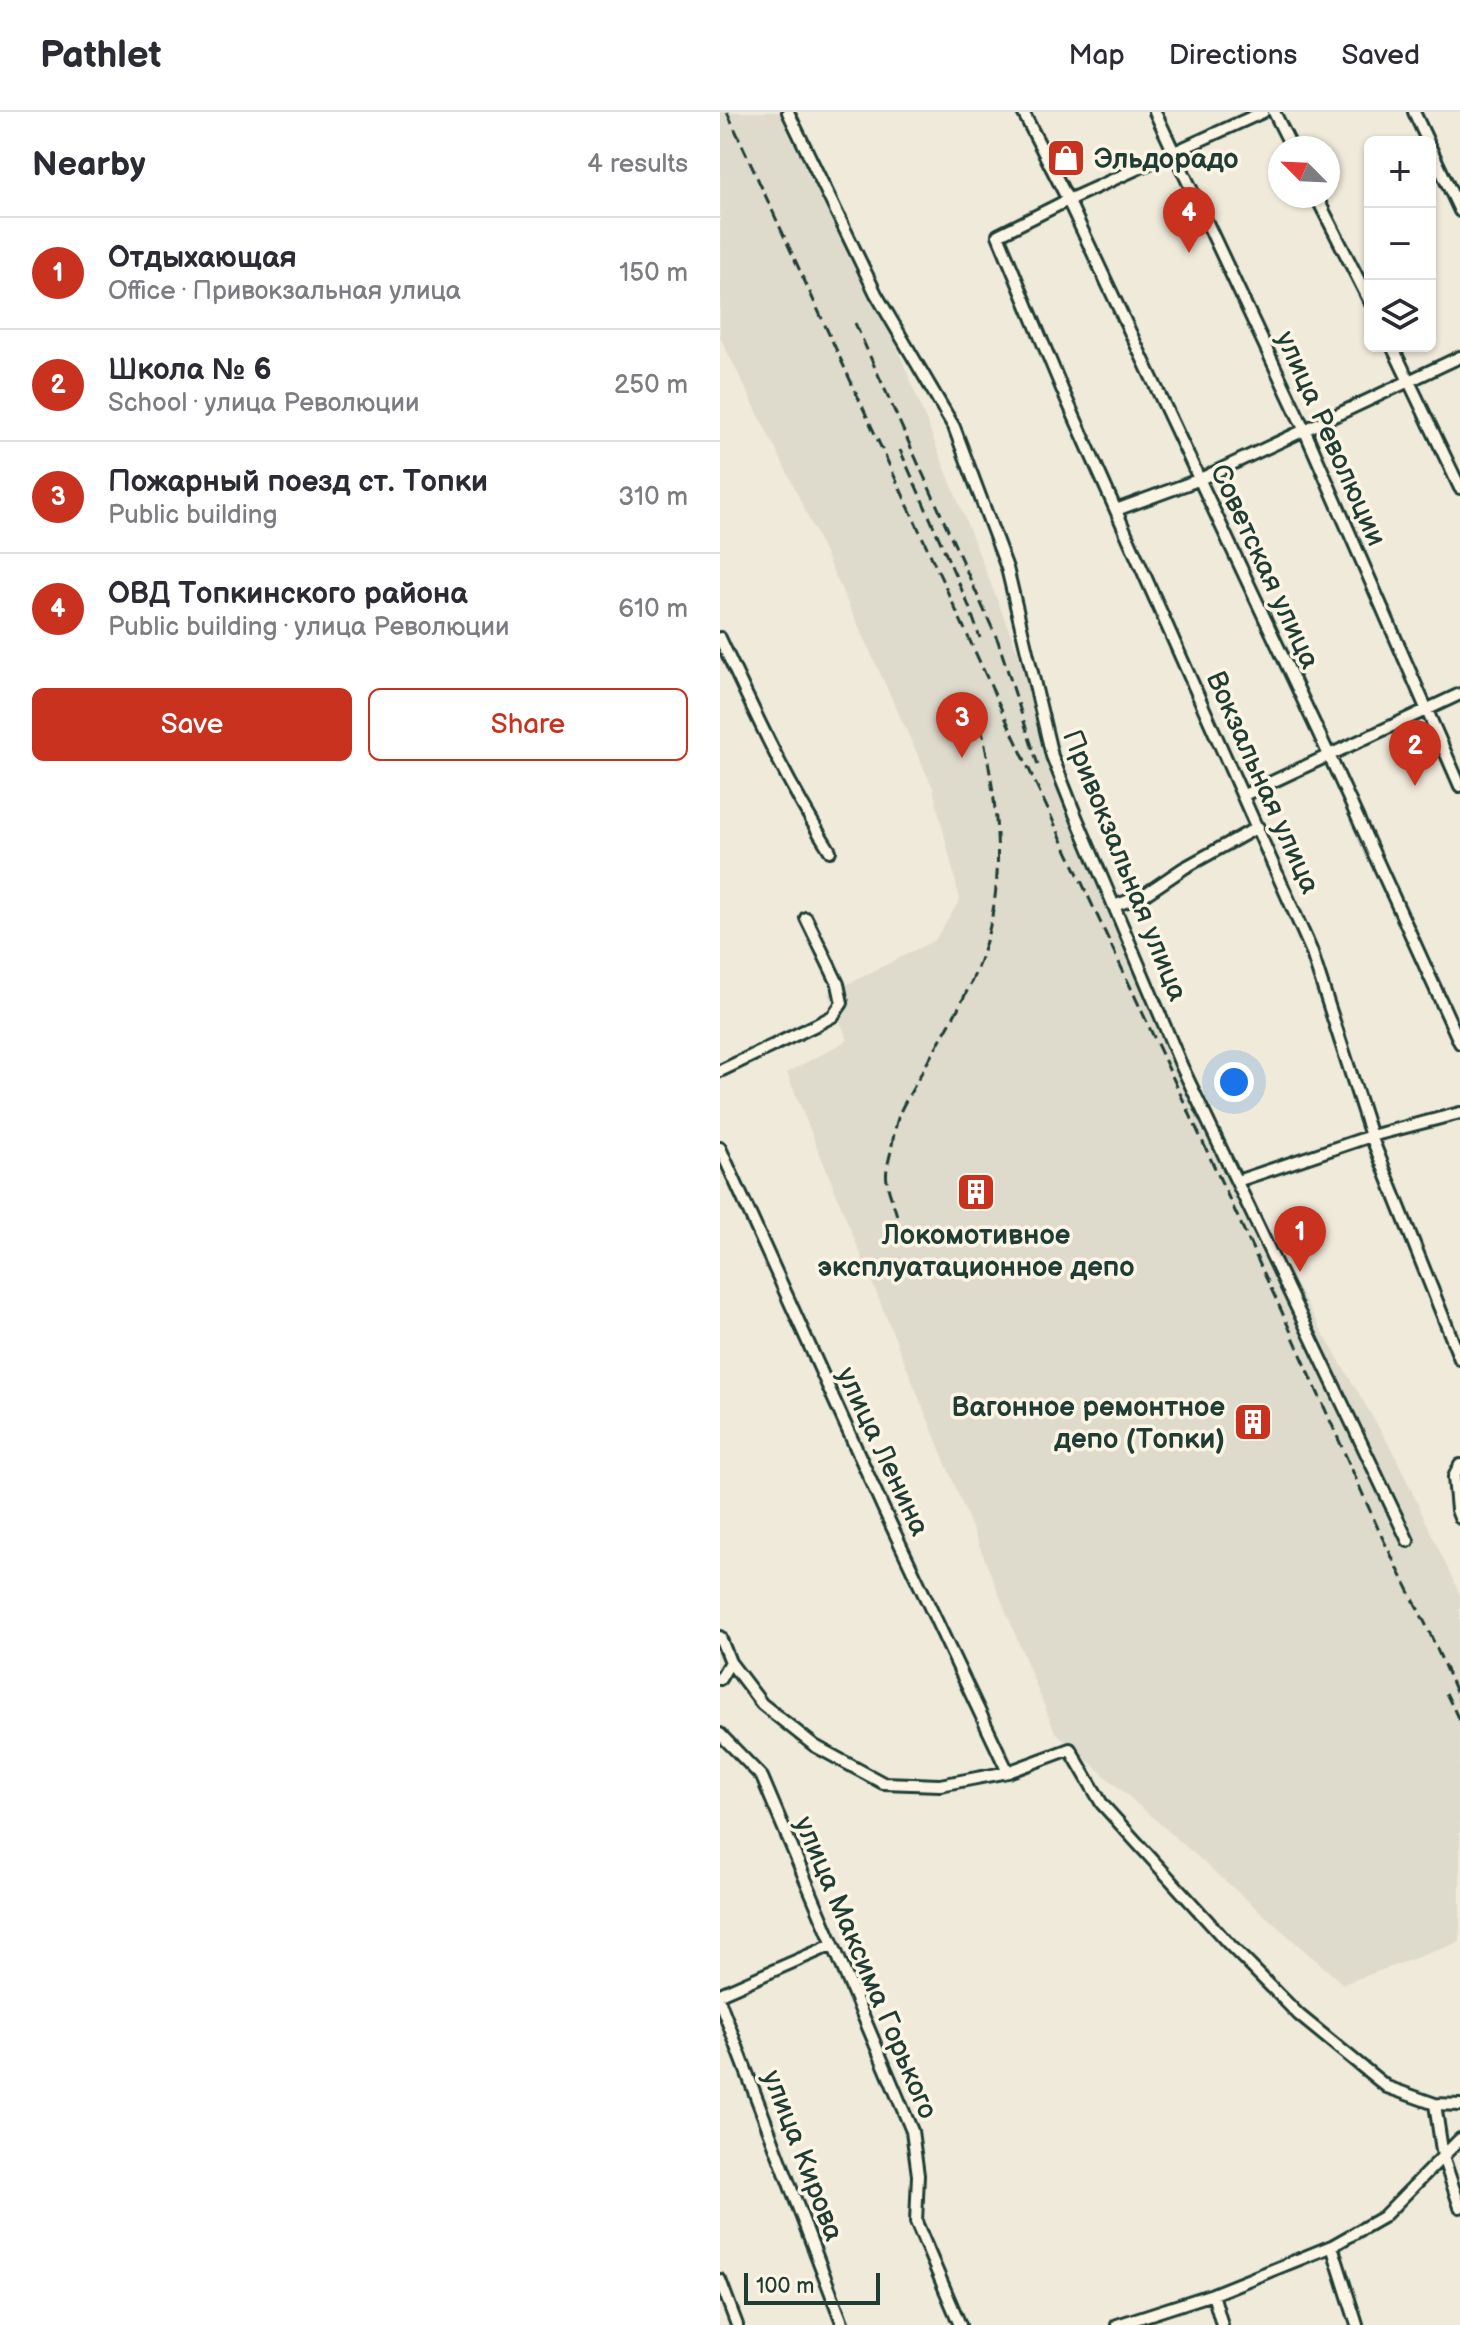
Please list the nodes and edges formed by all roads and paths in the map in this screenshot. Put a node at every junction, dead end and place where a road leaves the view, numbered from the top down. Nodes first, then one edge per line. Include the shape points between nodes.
1 (788, 112) edge
2 (1023, 112) edge
3 (1155, 112) edge
4 (1263, 112) edge
5 (1274, 112) edge
6 (1414, 112) edge
7 (1286, 136) edge
8 (1425, 136) edge
9 (1174, 153) junction
10 (1436, 159) edge
11 (1068, 200) junction
12 (1322, 208) edge
13 (1460, 211) edge
14 (1364, 290) edge
15 (1395, 352) edge
16 (1460, 357) edge
17 (1409, 380) junction
18 (1305, 431) junction
19 (1198, 480) junction
20 (1460, 488) edge
21 (1116, 510) junction
22 (720, 638) edge
23 (1460, 694) edge
24 (1426, 710) junction
25 (1329, 755) junction
26 (1460, 786) edge
27 (1244, 795) junction
28 (1258, 827) junction
29 (830, 851) dead end
30 (1114, 906) junction
31 (806, 918) dead end
32 (1460, 1043) edge
33 (720, 1071) edge
34 (1460, 1113) edge
35 (1371, 1136) junction
36 (720, 1148) edge
37 (1237, 1181) junction
38 (1460, 1359) edge
39 (1460, 1465) edge
40 (1460, 1518) edge
41 (1408, 1541) dead end
42 (720, 1637) edge
43 (725, 1664) edge
44 (720, 1679) edge
45 (720, 1734) edge
46 (1008, 1772) junction
47 (832, 1945) junction
48 (720, 1994) edge
49 (720, 2002) edge
50 (1435, 2104) junction
51 (1460, 2105) edge
52 (1460, 2139) edge
53 (1443, 2157) junction
54 (1460, 2207) edge
55 (1332, 2246) junction
56 (720, 2280) edge
57 (1213, 2294) junction
58 (737, 2325) edge
59 (843, 2325) edge
60 (960, 2325) edge
61 (1117, 2325) edge
62 (1222, 2325) edge
63 (1357, 2325) edge

1 - 30 street, Привокзальная улица via 876,294 954,427 1007,568 1052,756
2 - 11 street, Советская улица
3 - 9 street, улица Революции
4 - 9 street
5 - 7 street
6 - 8 street
9 - 11 street
9 - 18 street, улица Революции
10 - 13 street
11 - 19 street, Советская улица
11 - 21 street, Вокзальная улица via 998,235
12 - 14 street
15 - 17 street
16 - 17 street
17 - 18 street
17 - 20 street
18 - 19 street
18 - 24 street, улица Революции
19 - 21 street
19 - 25 street, Советская улица
21 - 27 street, Вокзальная улица
22 - 29 street via 768,744
23 - 24 street
24 - 25 street
24 - 26 street, улица Революции
25 - 27 street
25 - 32 street, Советская улица
27 - 28 street, Вокзальная улица
28 - 30 street via 1144,895
28 - 35 street, Вокзальная улица via 1311,950
30 - 37 street, Привокзальная улица
31 - 33 street via 842,1003 833,1016
34 - 35 street
35 - 37 street
35 - 38 street, Вокзальная улица
36 - 46 street, улица Ленина
37 - 41 street, Привокзальная улица
39 - 40 street via 1454,1477
42 - 43 street
43 - 44 street
43 - 46 street via 762,1704 815,1746 883,1783 940,1785
45 - 47 street, улица Максима Горького via 762,1777
46 - 50 street via 1070,1749 1102,1804 1299,2015 1387,2087
47 - 48 street
47 - 60 street, улица Максима Горького via 912,2131 918,2175 916,2222
49 - 59 street, улица Кирова
50 - 51 street
50 - 53 street
52 - 53 street
53 - 54 street
53 - 55 street via 1383,2217
55 - 57 street
55 - 63 street
56 - 58 street
57 - 61 street
57 - 62 street

